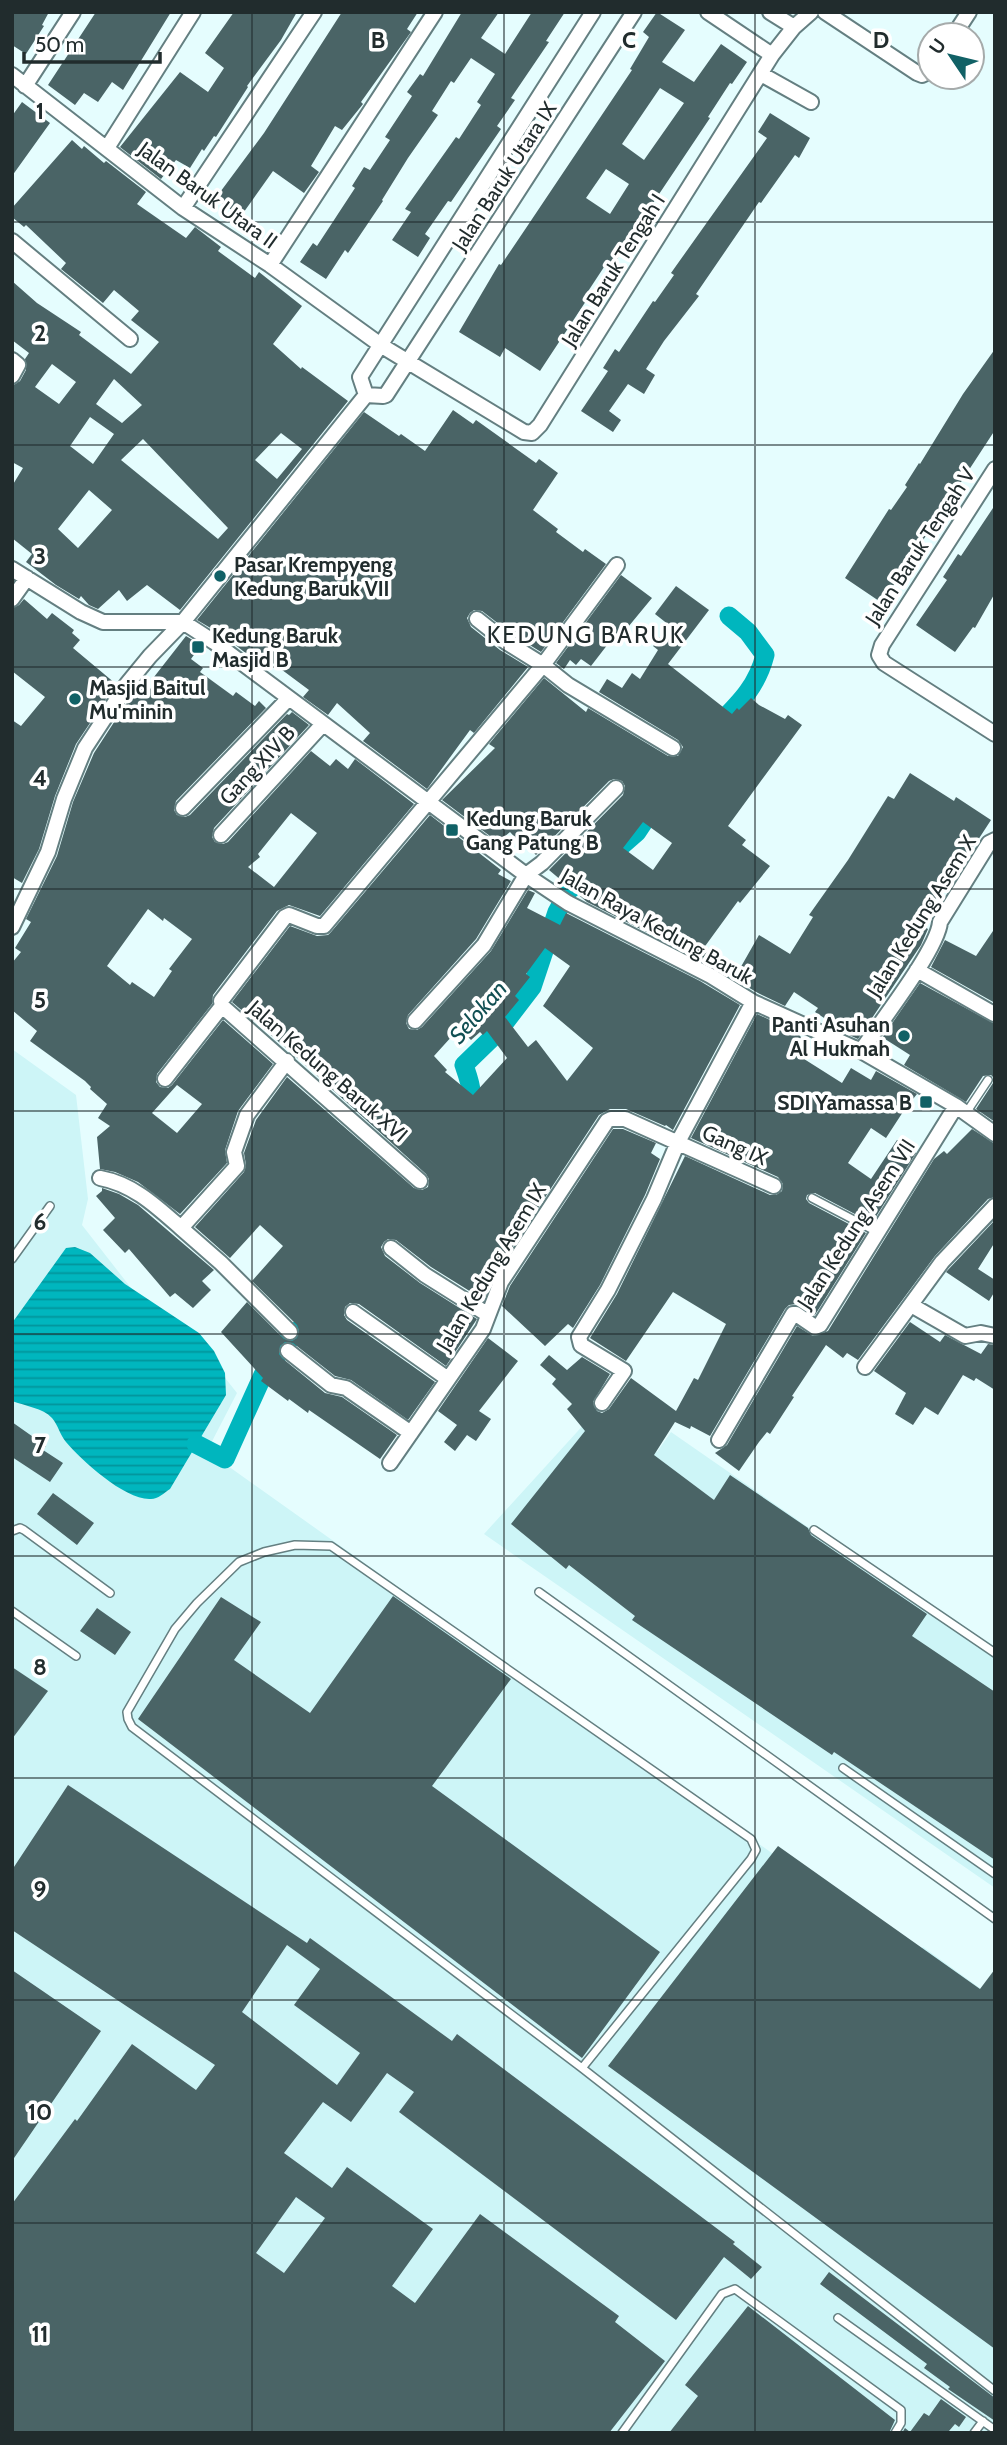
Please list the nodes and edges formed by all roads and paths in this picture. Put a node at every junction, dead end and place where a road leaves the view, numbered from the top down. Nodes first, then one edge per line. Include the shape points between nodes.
1 (73, 12) edge
2 (193, 12) edge
3 (314, 12) edge
4 (435, 12) edge
5 (593, 12) edge
6 (634, 12) edge
7 (708, 12) edge
8 (770, 12) edge
9 (811, 12) edge
10 (825, 12) edge
11 (794, 27) junction
12 (772, 55) junction
13 (916, 72) edge
14 (761, 74) junction
15 (12, 75) edge
16 (25, 86) junction
17 (811, 102) dead end
18 (107, 148) junction
19 (183, 208) junction
20 (12, 241) edge
21 (270, 265) junction
22 (130, 339) dead end
23 (382, 346) junction
24 (12, 359) edge
25 (408, 362) junction
26 (12, 376) edge
27 (366, 395) junction
28 (995, 469) edge
29 (617, 565) dead end
30 (12, 569) edge
31 (27, 578) junction
32 (12, 599) edge
33 (477, 619) dead end
34 (183, 622) junction
35 (543, 665) junction
36 (289, 698) junction
37 (323, 724) junction
38 (995, 734) edge
39 (673, 748) dead end
40 (615, 788) dead end
41 (429, 802) junction
42 (183, 808) dead end
43 (221, 835) dead end
44 (995, 839) edge
45 (526, 876) junction
46 (12, 927) edge
47 (917, 970) junction
48 (753, 1003) junction
49 (222, 1006) junction
50 (994, 1014) edge
51 (415, 1020) dead end
52 (861, 1051) junction
53 (286, 1061) junction
54 (165, 1079) dead end
55 (988, 1080) dead end
56 (961, 1109) junction
57 (995, 1134) edge
58 (678, 1142) junction
59 (100, 1178) dead end
60 (421, 1181) dead end
61 (774, 1186) dead end
62 (811, 1198) dead end
63 (50, 1206) dead end
64 (995, 1206) edge
65 (181, 1228) junction
66 (877, 1232) junction
67 (391, 1248) dead end
68 (12, 1259) edge
69 (911, 1305) junction
70 (353, 1312) dead end
71 (487, 1314) junction
72 (290, 1332) dead end
73 (995, 1336) edge
74 (288, 1351) dead end
75 (865, 1367) dead end
76 (448, 1380) junction
77 (602, 1403) dead end
78 (411, 1433) junction
79 (719, 1440) dead end
80 (390, 1463) dead end
81 (814, 1530) dead end
82 (12, 1531) edge
83 (539, 1592) dead end
84 (110, 1593) dead end
85 (12, 1611) edge
86 (995, 1653) edge
87 (76, 1656) dead end
88 (843, 1768) dead end
89 (995, 1874) edge
90 (995, 1919) edge
91 (582, 2068) junction
92 (838, 2318) dead end
93 (995, 2391) edge
94 (983, 2421) junction
95 (995, 2430) edge
96 (622, 2433) edge
97 (895, 2433) edge
98 (974, 2433) edge

1 - 16 street
2 - 18 street
3 - 19 street
4 - 21 street
5 - 23 street, Jalan Baruk Utara IX
6 - 25 street, Jalan Baruk Utara IX
7 - 12 street
8 - 11 street
9 - 11 street, Jalan Baruk Tengah I
10 - 13 street
11 - 12 street, Jalan Baruk Tengah I
12 - 14 street, Jalan Baruk Tengah I
14 - 17 street
14 - 25 street, Jalan Baruk Tengah I via 532,433
15 - 16 street, Jalan Baruk Utara II
16 - 18 street, Jalan Baruk Utara II
18 - 19 street, Jalan Baruk Utara II
19 - 21 street, Jalan Baruk Utara II
20 - 22 street
21 - 23 street, Jalan Baruk Utara II
23 - 25 street, Jalan Baruk Utara II
23 - 27 street, Jalan Baruk Utara IX via 360,377
24 - 26 street via 18,365
25 - 27 street, Jalan Baruk Utara IX via 385,396
27 - 34 street
28 - 38 street, Jalan Baruk Tengah V via 881,645 879,655 884,663
29 - 35 street
30 - 31 street
31 - 32 street
31 - 34 street via 103,622
33 - 35 street
34 - 36 street, Jalan Raya Kedung Baruk
34 - 46 street via 127,684 85,748 48,852
35 - 39 street
35 - 41 street
36 - 37 street, Jalan Raya Kedung Baruk
36 - 42 street
37 - 41 street, Jalan Raya Kedung Baruk
37 - 43 street, Gang XIV B
40 - 45 street
41 - 45 street, Jalan Raya Kedung Baruk
41 - 49 street, Jalan Kedung Baruk XVI via 324,926 285,917 221,1001
44 - 47 street, Jalan Kedung Asem X via 940,922
45 - 48 street, Jalan Raya Kedung Baruk
45 - 51 street via 484,945
47 - 50 street
47 - 52 street, Jalan Kedung Asem X
48 - 52 street, Jalan Raya Kedung Baruk
48 - 58 street
49 - 53 street, Jalan Kedung Baruk XVI
49 - 54 street
52 - 56 street, Jalan Raya Kedung Baruk
53 - 60 street, Jalan Kedung Baruk XVI
53 - 65 street via 247,1115 234,1152 237,1166
55 - 56 lane
56 - 57 street, Jalan Raya Kedung Baruk
56 - 66 street, Jalan Kedung Asem VII
58 - 61 street, Gang IX
58 - 71 street, Jalan Kedung Asem IX via 625,1119 607,1121 501,1282
58 - 77 street via 608,1290 579,1337 581,1345 624,1371
59 - 65 street via 150,1200
62 - 66 lane
63 - 68 lane
64 - 69 street via 942,1262
65 - 72 street
66 - 79 street, Jalan Kedung Asem VII via 818,1327 793,1314
67 - 71 street
69 - 73 street via 965,1336
69 - 75 street
70 - 76 street
71 - 76 street, Jalan Kedung Asem IX via 483,1329
74 - 78 street via 331,1385 346,1388
76 - 78 street, Jalan Kedung Asem IX
78 - 80 street, Jalan Kedung Asem IX
81 - 86 lane
82 - 84 lane via 24,1530
83 - 90 lane
85 - 87 lane
88 - 89 lane
91 - 91 lane via 132,1727 127,1712 175,1629 239,1562 295,1545 331,1546 751,1839 756,1850 751,1859
91 - 93 lane
92 - 94 lane
94 - 95 lane
94 - 98 lane
96 - 97 lane via 722,2294 735,2289 901,2410

